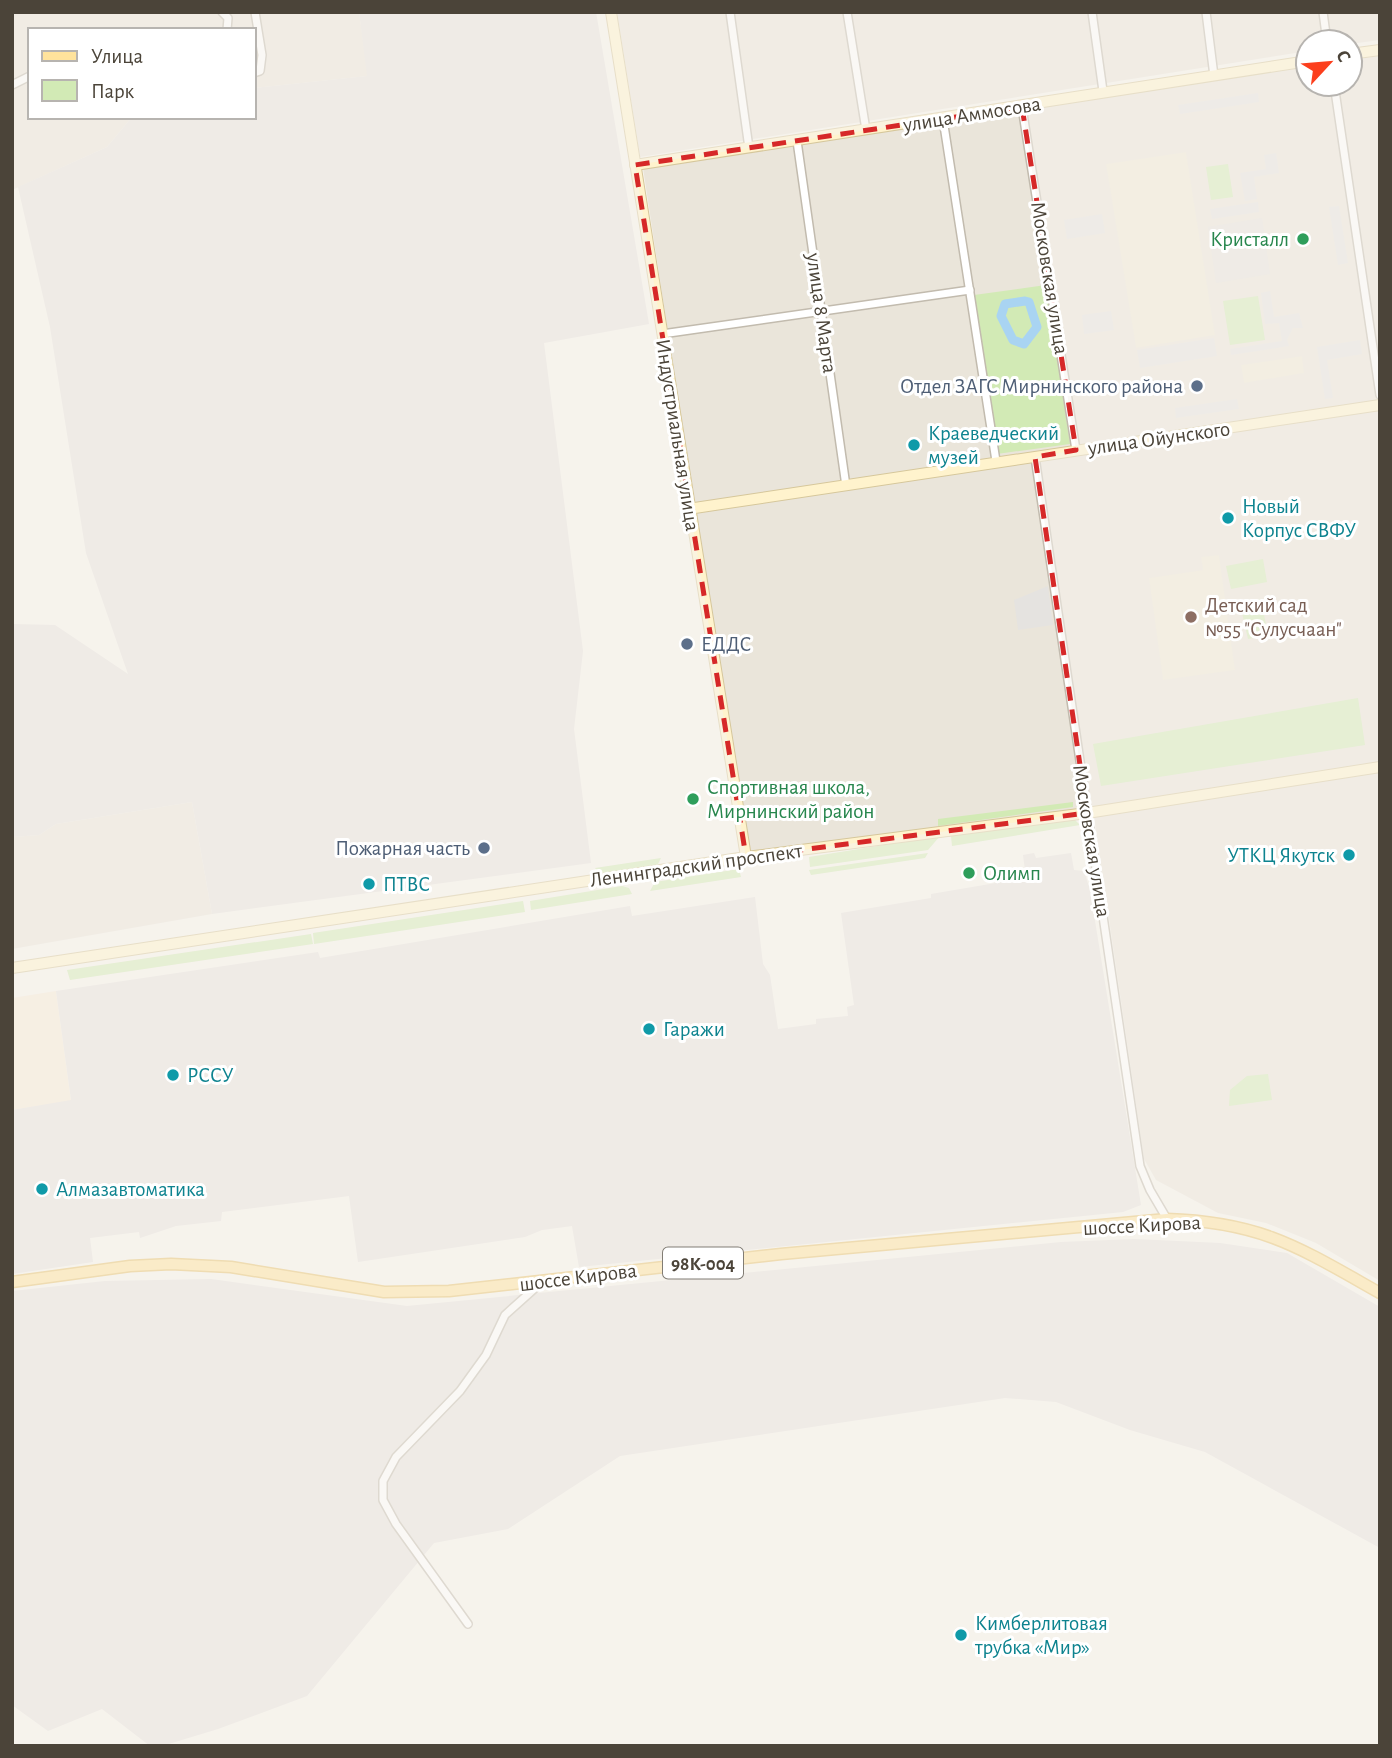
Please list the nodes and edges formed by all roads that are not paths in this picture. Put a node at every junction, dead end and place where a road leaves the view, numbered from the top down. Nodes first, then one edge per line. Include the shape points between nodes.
1 (222, 12) edge
2 (255, 12) edge
3 (611, 12) edge
4 (730, 12) edge
5 (847, 12) edge
6 (1092, 12) edge
7 (1206, 12) edge
8 (227, 28) edge
9 (1294, 63) edge
10 (256, 72) edge
11 (1214, 76) junction
12 (28, 77) edge
13 (12, 85) edge
14 (1103, 92) junction
15 (1336, 98) edge
16 (1022, 107) junction
17 (943, 119) junction
18 (866, 130) junction
19 (797, 141) junction
20 (748, 148) junction
21 (635, 165) junction
22 (970, 290) junction
23 (821, 312) junction
24 (662, 334) junction
25 (1380, 395) edge
26 (1380, 405) edge
27 (1076, 450) junction
28 (1035, 457) junction
29 (996, 461) junction
30 (846, 486) junction
31 (688, 509) junction
32 (1380, 767) edge
33 (1087, 813) junction
34 (746, 857) junction
35 (12, 968) edge
36 (1167, 1219) junction
37 (543, 1281) junction
38 (12, 1282) edge
39 (1380, 1293) edge
40 (468, 1624) dead end

1 - 8 street via 228,18
2 - 10 street via 262,55
3 - 21 main road, Индустриальная улица
4 - 20 street
5 - 18 street
6 - 14 street
7 - 11 street
9 - 11 main road, улица Аммосова
11 - 14 main road, улица Аммосова
12 - 13 street
14 - 16 main road, улица Аммосова
15 - 25 street
16 - 17 main road, улица Аммосова
16 - 27 street, Московская улица
17 - 18 main road, улица Аммосова
17 - 22 street
18 - 19 main road, улица Аммосова
19 - 20 main road, улица Аммосова
19 - 23 street, улица 8 Марта
20 - 21 main road, улица Аммосова
21 - 24 main road, Индустриальная улица
22 - 23 street
22 - 29 street
23 - 24 street
23 - 30 street, улица 8 Марта
24 - 31 main road, Индустриальная улица
26 - 27 main road, улица Ойунского
27 - 28 main road, улица Ойунского
28 - 29 main road, улица Ойунского
28 - 33 street, Московская улица
29 - 30 main road, улица Ойунского
30 - 31 main road, улица Ойунского
31 - 34 main road, Индустриальная улица
32 - 33 main road, Ленинградский проспект
33 - 34 main road, Ленинградский проспект
33 - 36 street, Московская улица via 1140,1166
34 - 35 main road, Ленинградский проспект
36 - 37 main road, шоссе Кирова / 98К-004
36 - 39 main road, шоссе Кирова / 98К-004 via 1219,1222 1265,1233
37 - 38 main road, шоссе Кирова / 98К-004 via 394,1292 231,1267 171,1264
37 - 40 street via 505,1315 486,1355 460,1391 396,1457 383,1481 383,1500 396,1524

